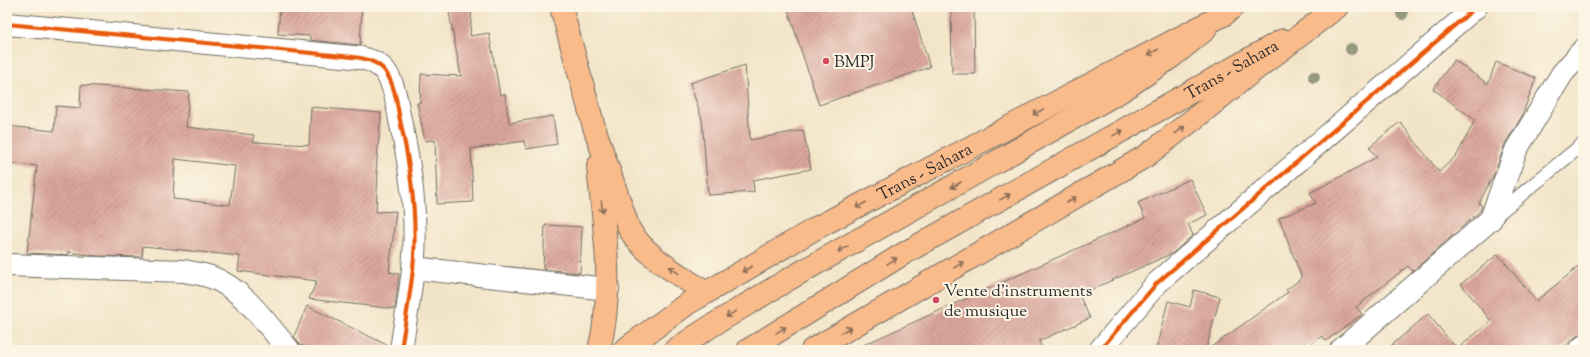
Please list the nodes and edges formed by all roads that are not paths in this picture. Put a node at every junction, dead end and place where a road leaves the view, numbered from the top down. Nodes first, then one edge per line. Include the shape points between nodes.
1 (561, 7) edge
2 (1476, 7) edge
3 (1229, 10) edge
4 (1329, 13) edge
5 (7, 24) edge
6 (1583, 50) edge
7 (594, 127) junction
8 (1583, 144) edge
9 (1491, 219) junction
10 (7, 265) edge
11 (413, 268) junction
12 (608, 289) junction
13 (706, 293) junction
14 (289, 350) edge
15 (401, 350) edge
16 (599, 350) edge
17 (624, 350) edge
18 (675, 350) edge
19 (748, 350) edge
20 (812, 350) edge
21 (1100, 350) edge
22 (1341, 350) edge

1 - 7 main road
2 - 21 street via 1157,282
3 -> 13 main road, Trans - Sahara via 818,227
3 -> 18 main road via 1174,56 1124,90 789,279
19 -> 4 main road, Trans - Sahara via 903,254
20 -> 4 main road, Trans - Sahara via 1146,156
5 - 11 street via 365,58 376,63 384,70 394,92 408,162 414,232
6 - 9 street via 1562,74 1516,150
7 -> 12 main road
13 -> 7 main road via 655,258 629,230
8 - 9 lane
9 - 22 street
10 - 14 street via 184,271 211,277 230,287 246,300
11 - 12 street
11 - 15 street
12 - 16 main road
13 - 17 main road, Trans - Sahara

